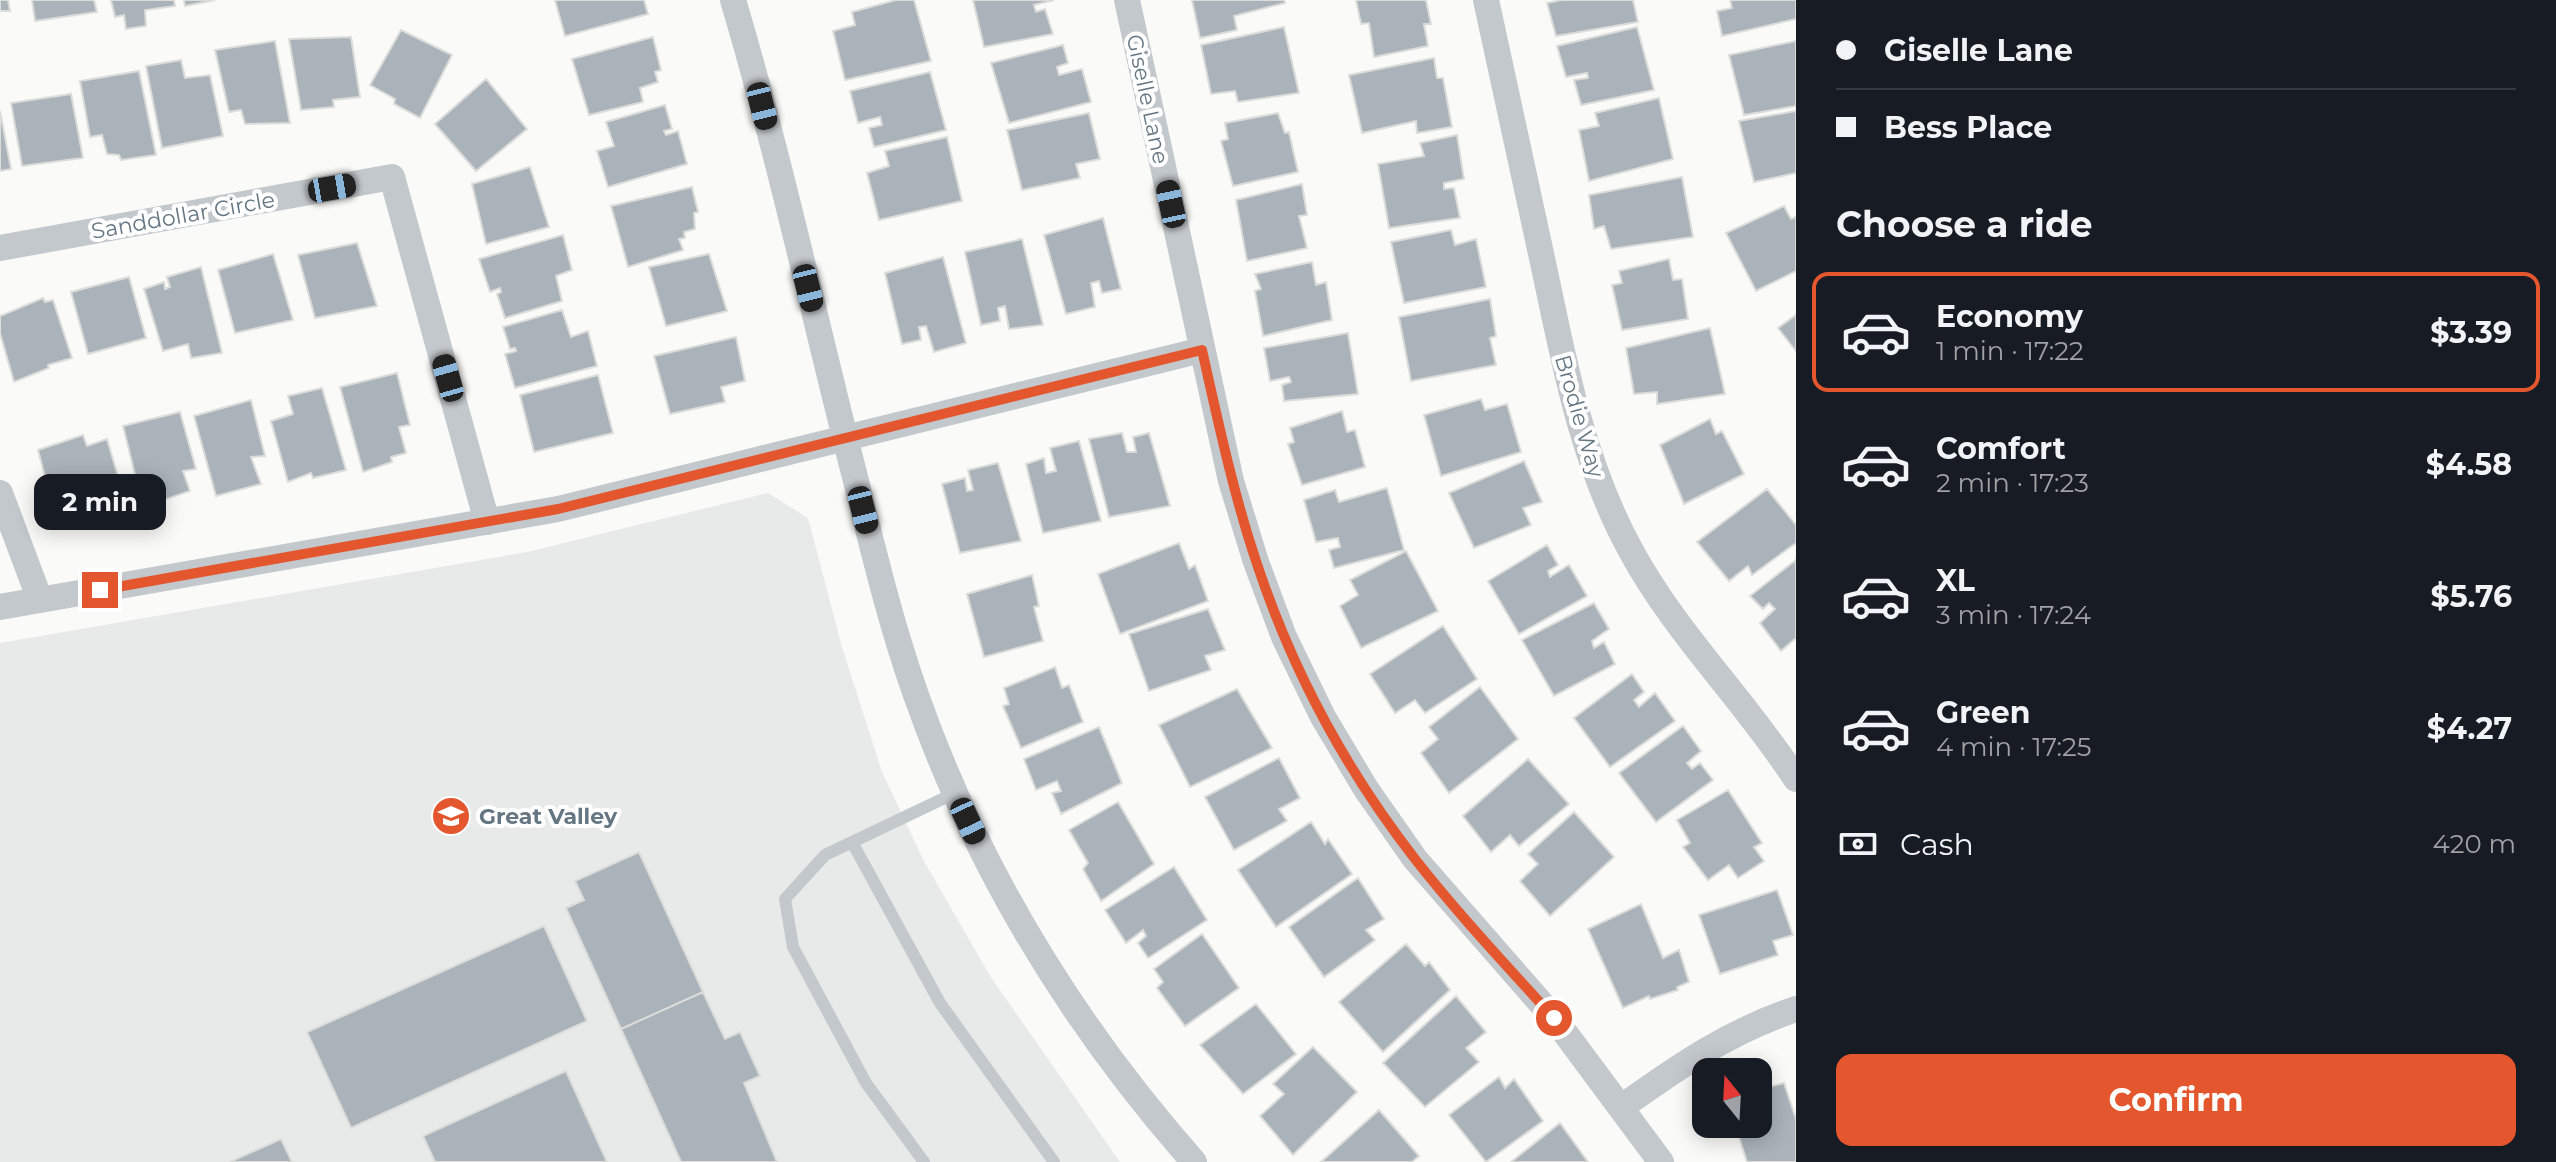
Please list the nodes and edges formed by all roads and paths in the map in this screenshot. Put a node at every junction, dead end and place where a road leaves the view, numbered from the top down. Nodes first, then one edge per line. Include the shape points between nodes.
1 (733, 0) edge
2 (1127, 0) edge
3 (1486, 0) edge
4 (0, 248) edge
5 (1202, 350) junction
6 (845, 439) junction
7 (0, 493) edge
8 (487, 522) junction
9 (40, 600) junction
10 (0, 607) edge
11 (1796, 779) edge
12 (955, 793) junction
13 (852, 842) junction
14 (1796, 1009) edge
15 (1623, 1106) junction
16 (924, 1162) edge
17 (1054, 1162) edge
18 (1194, 1162) edge
19 (1661, 1162) edge

1 - 6 street
2 - 5 street, Giselle Lane
3 - 11 street, Brodie Way via 1573,405 1598,481 1629,548 1667,610
4 - 8 street, Sanddollar Circle via 392,177
5 - 6 street
5 - 15 street, Giselle Lane via 1231,481 1256,562 1284,637 1323,717 1415,859
6 - 8 street
6 - 12 street via 890,617
7 - 9 street
8 - 9 street
9 - 10 street
12 - 13 lane
12 - 18 street via 1019,921 1063,992 1110,1060
13 - 16 lane via 825,855 785,899 793,947 866,1083
13 - 17 lane via 940,1003
14 - 15 street via 1707,1047
15 - 19 street, Giselle Lane

